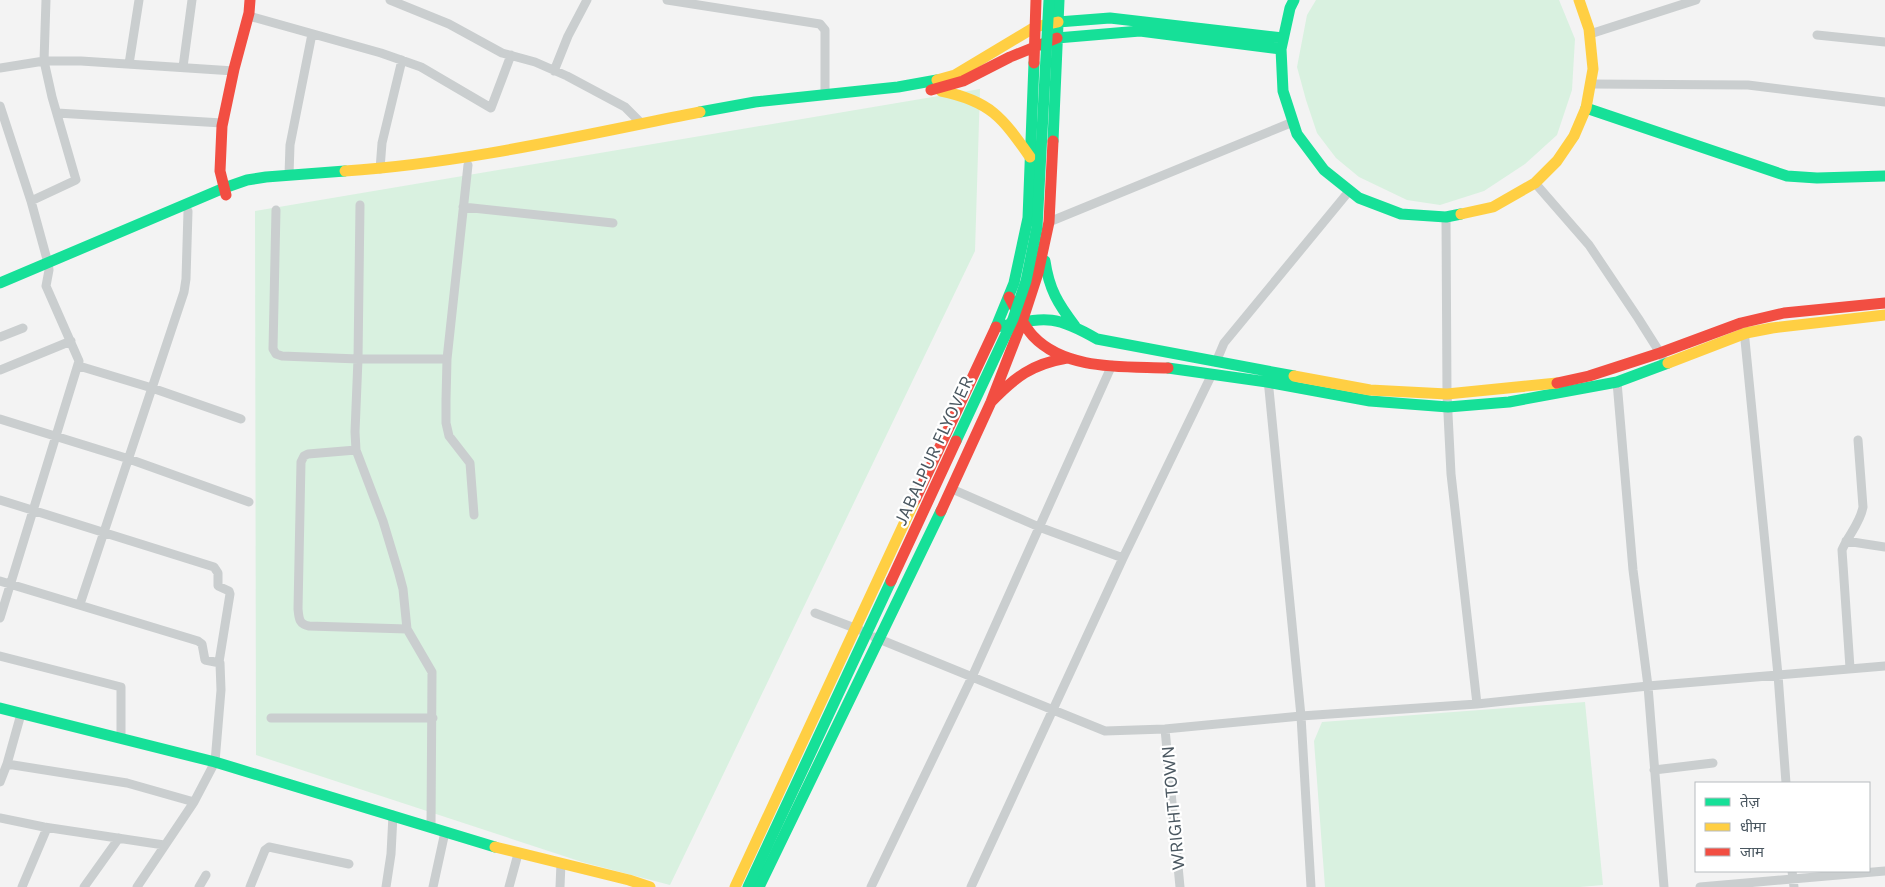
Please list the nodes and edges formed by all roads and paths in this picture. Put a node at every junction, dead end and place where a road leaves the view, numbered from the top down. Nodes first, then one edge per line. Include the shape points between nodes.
1 (46, 0) edge
2 (139, 0) edge
3 (192, 0) edge
4 (250, 0) edge
5 (390, 0) edge
6 (587, 0) edge
7 (667, 0) edge
8 (1057, 0) edge
9 (1294, 0) edge
10 (1579, 0) edge
11 (1696, 0) edge
12 (1036, 1) edge
13 (249, 16) junction
14 (1058, 22) junction
15 (1035, 27) junction
16 (312, 34) junction
17 (1590, 34) junction
18 (1817, 36) dead end
19 (1057, 38) junction
20 (1885, 42) edge
21 (1282, 43) junction
22 (1034, 46) junction
23 (511, 55) junction
24 (402, 60) junction
25 (44, 61) junction
26 (129, 64) junction
27 (183, 67) junction
28 (0, 68) edge
29 (234, 71) junction
30 (554, 71) junction
31 (1590, 84) junction
32 (932, 89) junction
33 (825, 94) junction
34 (1885, 102) edge
35 (0, 106) edge
36 (1586, 108) junction
37 (57, 113) junction
38 (1293, 122) junction
39 (222, 123) junction
40 (642, 124) junction
41 (1030, 157) junction
42 (468, 165) junction
43 (380, 169) junction
44 (289, 175) junction
45 (1885, 176) edge
46 (1535, 183) junction
47 (1350, 190) junction
48 (225, 192) junction
49 (31, 201) junction
50 (360, 205) dead end
51 (463, 207) junction
52 (188, 210) junction
53 (276, 210) dead end
54 (1446, 217) junction
55 (1049, 222) junction
56 (614, 223) dead end
57 (1044, 253) junction
58 (49, 266) junction
59 (0, 284) edge
60 (0, 292) edge
61 (1010, 297) junction
62 (1885, 304) edge
63 (1885, 315) edge
64 (1022, 322) junction
65 (996, 327) junction
66 (1075, 327) junction
67 (23, 328) dead end
68 (1744, 328) junction
69 (0, 337) edge
70 (71, 341) junction
71 (1070, 358) junction
72 (1663, 358) junction
73 (358, 359) junction
74 (447, 359) junction
75 (1216, 362) junction
76 (1112, 365) junction
77 (79, 366) junction
78 (0, 370) edge
79 (1212, 374) junction
80 (1269, 377) junction
81 (1618, 382) junction
82 (152, 388) junction
83 (1448, 394) junction
84 (991, 402) junction
85 (1448, 407) junction
86 (0, 419) edge
87 (241, 419) dead end
88 (56, 437) junction
89 (1858, 440) dead end
90 (356, 450) junction
91 (129, 459) junction
92 (952, 489) junction
93 (0, 500) edge
94 (249, 502) dead end
95 (34, 510) junction
96 (474, 515) dead end
97 (1039, 527) junction
98 (105, 533) junction
99 (1846, 541) junction
100 (1885, 547) edge
101 (1122, 558) junction
102 (0, 581) edge
103 (12, 584) junction
104 (80, 604) junction
105 (815, 613) dead end
106 (0, 618) edge
107 (856, 628) junction
108 (407, 629) junction
109 (878, 639) junction
110 (0, 656) edge
111 (219, 662) junction
112 (1885, 666) edge
113 (1850, 668) junction
114 (1778, 675) junction
115 (972, 676) junction
116 (1648, 686) junction
117 (1477, 704) junction
118 (0, 708) edge
119 (1053, 710) junction
120 (21, 714) junction
121 (1301, 716) junction
122 (271, 718) dead end
123 (433, 718) junction
124 (1165, 729) junction
125 (120, 738) junction
126 (215, 762) junction
127 (1713, 763) dead end
128 (7, 764) junction
129 (1654, 770) junction
130 (0, 782) edge
131 (1786, 782) edge
132 (194, 802) junction
133 (393, 815) junction
134 (0, 818) edge
135 (47, 828) junction
136 (431, 828) junction
137 (445, 832) junction
138 (119, 838) junction
139 (164, 845) junction
140 (518, 854) junction
141 (561, 863) junction
142 (349, 864) dead end
143 (1885, 871) edge
144 (206, 875) dead end
145 (1793, 879) edge
146 (22, 887) edge
147 (84, 887) edge
148 (137, 887) edge
149 (199, 887) edge
150 (250, 887) edge
151 (386, 887) edge
152 (433, 887) edge
153 (509, 887) edge
154 (560, 887) edge
155 (650, 887) edge
156 (735, 887) edge
157 (748, 887) edge
158 (759, 887) edge
159 (872, 887) edge
160 (971, 887) edge
161 (1180, 887) edge
162 (1311, 887) edge
163 (1664, 887) edge
164 (1700, 887) edge

1 - 25 street
2 - 26 street
3 - 27 street
4 - 13 main road
5 - 23 street via 449,24
6 - 30 street
7 - 33 street via 820,24 825,30
8 - 12 main road
8 - 14 main road
8 - 157 main road, JABALPUR FLYOVER, bridge via 1037,227 1026,281 1013,319
9 - 21 main road
10 - 17 main road
11 - 17 street
12 - 15 main road
13 - 16 street
13 - 29 main road
14 - 15 main road
14 - 19 main road
14 - 21 main road via 1110,18
15 - 22 main road
15 - 33 main road via 956,75 898,87
16 - 24 street
16 - 44 street via 290,145
17 - 31 main road via 1593,69
18 - 20 street
19 - 21 main road via 1140,31
19 - 22 main road
19 - 55 main road
21 - 38 main road via 1283,91
22 - 32 main road via 968,80
22 - 41 main road
23 - 24 street via 491,108 421,66
23 - 30 street
24 - 43 street via 382,143
25 - 26 street
25 - 28 street
25 - 37 street
26 - 27 street
27 - 29 street
29 - 39 main road
30 - 40 street via 597,90 625,107
31 - 34 street via 1748,85
31 - 36 main road
32 - 41 main road via 963,94 991,107
32 - 42 main road via 773,107
33 - 40 main road via 756,102
35 - 49 street
36 - 45 main road via 1787,176
36 - 46 main road via 1566,149
37 - 39 street
37 - 49 street via 76,180
38 - 47 main road via 1324,170
38 - 55 street
39 - 48 main road via 220,171
40 - 43 main road via 457,159
41 - 61 main road via 1028,218
42 - 48 main road
42 - 51 street
43 - 44 main road
44 - 48 main road via 247,180
46 - 54 main road via 1494,207
46 - 72 street via 1589,245
47 - 54 main road via 1359,198 1401,214
47 - 75 street via 1224,343
48 - 52 main road
48 - 58 main road
49 - 58 street
50 - 73 street
51 - 56 street
51 - 74 street
52 - 58 main road
52 - 82 street via 184,292
53 - 73 street via 273,349 282,356
54 - 83 street
55 - 57 main road
57 - 64 main road
57 - 66 main road via 1054,299
58 - 59 main road
58 - 60 main road
58 - 70 street via 46,286
61 - 64 main road
61 - 65 main road
62 - 68 main road via 1784,313
63 - 68 main road via 1772,328
64 - 65 main road
64 - 66 main road via 1052,318
64 - 71 main road via 1041,345
64 - 84 main road
65 - 107 main road
66 - 75 main road via 1097,339
67 - 69 street
68 - 72 main road
68 - 114 street
70 - 77 street
70 - 78 street
71 - 76 main road
71 - 84 main road via 1048,360 1028,369 1015,377
72 - 81 main road
72 - 83 main road via 1547,385
73 - 74 street
73 - 90 street
74 - 96 street via 446,423 449,436 470,463
75 - 80 main road
76 - 79 main road
76 - 97 street
77 - 82 street
77 - 88 street
79 - 80 main road
79 - 101 street
80 - 83 main road via 1370,390
80 - 85 main road via 1370,401
80 - 121 street
81 - 85 main road via 1508,402
81 - 116 street via 1632,570
82 - 87 street
82 - 91 street
83 - 85 street
84 - 92 main road
85 - 117 street via 1451,474
86 - 88 street
88 - 91 street
88 - 95 street
89 - 99 street via 1863,508 1861,518
90 - 108 street via 399,574
90 - 108 street via 308,454 301,462 299,620 309,626
91 - 94 street
91 - 98 street
92 - 97 street
92 - 109 main road
93 - 95 street
95 - 98 street
95 - 103 street
97 - 101 street
97 - 115 street
98 - 104 street
98 - 111 street via 217,569 218,586 230,594
99 - 100 street
99 - 113 street via 1842,560
101 - 119 street
102 - 103 street
103 - 104 street
103 - 106 street
104 - 111 street via 198,641 202,644 205,660
105 - 107 street
107 - 109 street
107 - 156 main road
108 - 123 street via 432,672
109 - 115 street
109 - 158 main road
110 - 125 street via 121,687
111 - 126 street via 221,690
112 - 113 street
113 - 114 street
114 - 116 street
114 - 131 street
115 - 119 street
115 - 159 street
116 - 117 street
116 - 129 street
117 - 121 street
118 - 120 main road
119 - 124 street via 1106,731
119 - 160 street
120 - 125 main road
120 - 128 street
121 - 124 street
121 - 162 street
122 - 123 street
123 - 136 street
124 - 161 street, WRIGHT TOWN
125 - 126 main road
126 - 132 street
126 - 133 main road
127 - 129 street
128 - 130 street
128 - 132 street via 127,783
129 - 163 street
132 - 139 street
133 - 136 main road
133 - 151 street
134 - 135 street
135 - 138 street
135 - 146 street
136 - 137 main road
137 - 140 main road
137 - 152 street
138 - 139 street
138 - 147 street
139 - 148 street
140 - 141 main road
140 - 153 street
141 - 154 street
141 - 155 main road
142 - 150 street via 269,847
143 - 145 street
144 - 149 street
145 - 164 street

